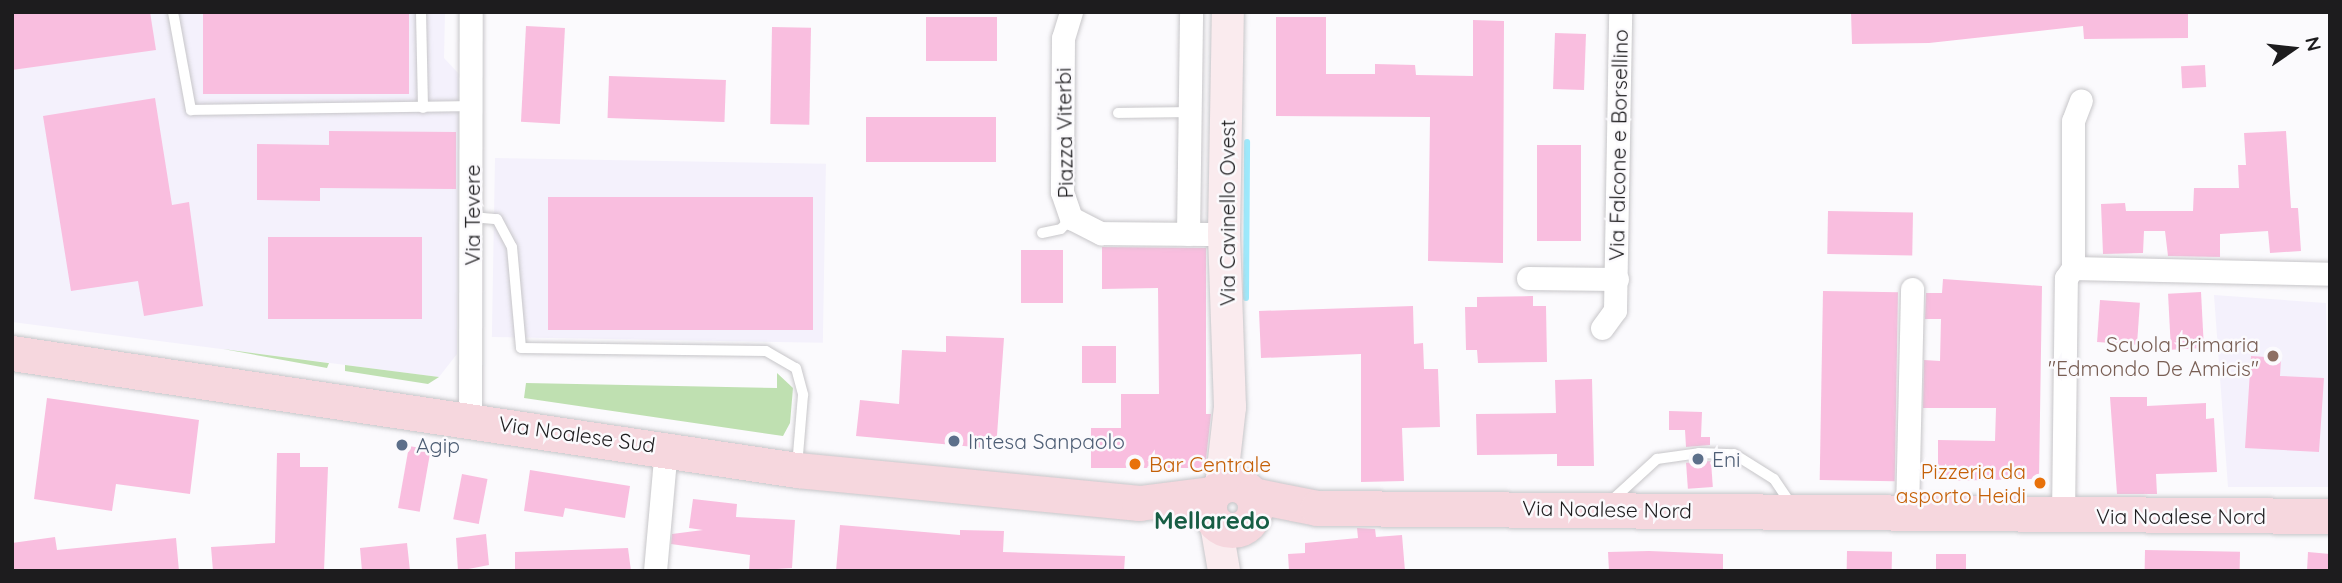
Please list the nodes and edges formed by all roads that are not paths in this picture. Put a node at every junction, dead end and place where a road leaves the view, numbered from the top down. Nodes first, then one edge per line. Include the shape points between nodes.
1 (173, 12) edge
2 (421, 12) edge
3 (471, 12) edge
4 (1071, 12) edge
5 (1191, 12) edge
6 (1228, 12) edge
7 (1620, 12) edge
8 (2081, 100) dead end
9 (472, 106) junction
10 (423, 108) junction
11 (1189, 112) junction
12 (1118, 113) dead end
13 (472, 217) junction
14 (1071, 218) junction
15 (1042, 233) dead end
16 (1188, 234) junction
17 (1224, 234) junction
18 (2073, 268) junction
19 (2330, 274) edge
20 (1528, 278) dead end
21 (1617, 279) junction
22 (1912, 289) dead end
23 (1602, 328) dead end
24 (12, 353) edge
25 (470, 419) junction
26 (666, 447) junction
27 (797, 470) junction
28 (1231, 506) junction
29 (1605, 509) junction
30 (1796, 512) junction
31 (1907, 513) junction
32 (2063, 516) junction
33 (2330, 516) edge
34 (655, 571) edge
35 (1223, 571) edge
36 (1229, 571) edge

1 - 10 lane via 191,110
2 - 10 lane
3 - 9 street, Via Tevere
4 - 14 street, Piazza Viterbi via 1063,38 1062,192
5 - 11 street
6 - 17 street, Via Cavinello Ovest
7 - 21 street, Via Falcone e Borsellino
8 - 18 street via 2073,121
9 - 10 lane
9 - 13 street, Via Tevere
11 - 12 lane
11 - 16 street
13 - 25 street, Via Tevere
13 - 27 lane via 497,219 512,247 521,348 766,351 796,368 803,395
14 - 15 lane via 1061,229
14 - 16 street, Piazza Viterbi via 1101,233
16 - 17 street, Piazza Viterbi
17 - 28 street, Via Cavinello Ovest
18 - 19 street
18 - 32 street via 2066,278
20 - 21 street, Via Falcone e Borsellino
21 - 23 street, Via Falcone e Borsellino via 1615,310
22 - 31 street
24 - 25 main road, Via Noalese Sud
25 - 26 main road, Via Noalese Sud
26 - 27 main road, Via Noalese Sud
26 - 34 street
27 - 28 main road, Via Noalese Sud via 1144,503
28 - 29 main road, Via Noalese Nord
28 - 35 street, Via Cavinello Ovest
28 - 36 street
29 - 30 main road, Via Noalese Nord
29 - 30 lane via 1629,480 1657,459 1699,453 1734,454 1774,479
30 - 31 main road, Via Noalese Nord
31 - 32 main road, Via Noalese Nord
32 - 33 main road, Via Noalese Nord

